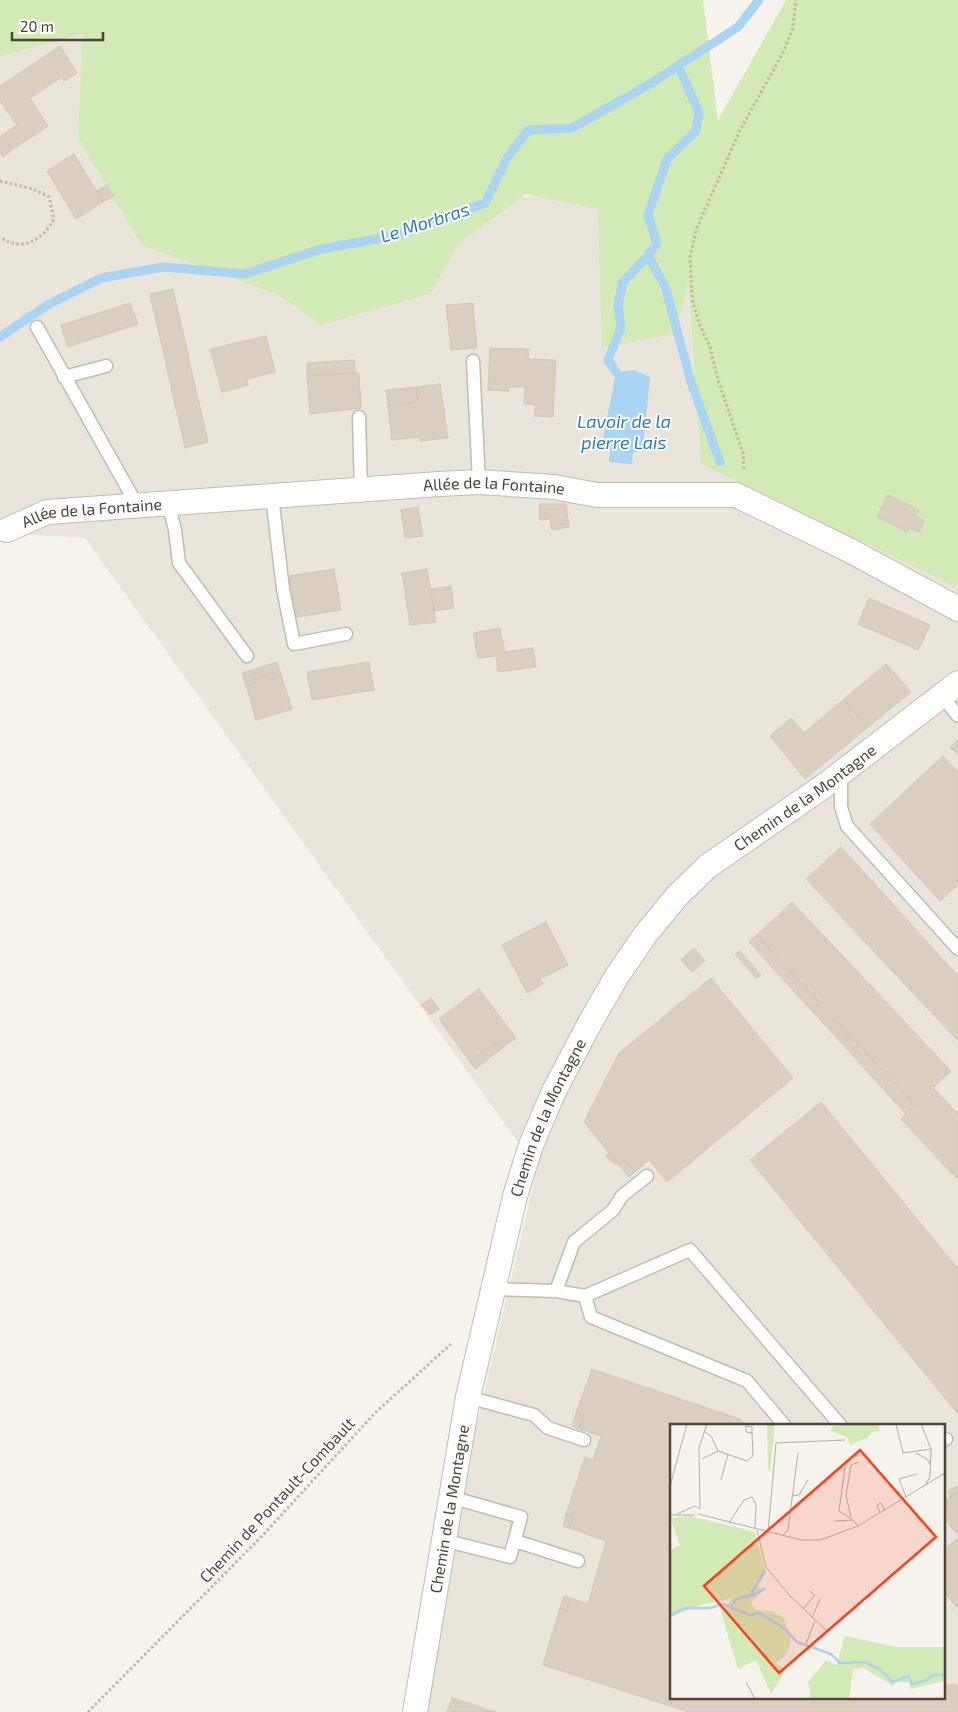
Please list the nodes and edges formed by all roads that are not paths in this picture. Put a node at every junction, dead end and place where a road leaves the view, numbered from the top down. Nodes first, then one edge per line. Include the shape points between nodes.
1 (37, 327) dead end
2 (473, 362) dead end
3 (106, 366) dead end
4 (64, 377) junction
5 (359, 416) dead end
6 (479, 482) junction
7 (361, 490) junction
8 (272, 496) junction
9 (168, 504) junction
10 (137, 505) junction
11 (7, 530) dead end
12 (958, 609) edge
13 (346, 634) dead end
14 (247, 656) dead end
15 (950, 690) edge
16 (958, 716) edge
17 (841, 773) junction
18 (958, 949) edge
19 (647, 1176) dead end
20 (493, 1289) junction
21 (556, 1291) junction
22 (585, 1296) junction
23 (468, 1397) junction
24 (783, 1424) edge
25 (838, 1424) edge
26 (584, 1440) dead end
27 (450, 1497) junction
28 (443, 1540) junction
29 (515, 1541) junction
30 (578, 1561) dead end
31 (415, 1712) edge

1 - 4 lane
2 - 6 lane
3 - 4 lane
4 - 10 lane
5 - 7 lane
6 - 7 street, Allée de la Fontaine
6 - 12 street, Allée de la Fontaine via 554,487 597,495 736,495 849,550
7 - 8 street, Allée de la Fontaine
8 - 9 street, Allée de la Fontaine
8 - 13 lane via 283,589 294,644
9 - 10 street, Allée de la Fontaine
9 - 14 lane via 179,564
10 - 11 street, Allée de la Fontaine via 47,512
15 - 16 lane
15 - 17 street, Chemin de la Montagne
17 - 18 lane via 841,807 847,826
17 - 20 street, Chemin de la Montagne via 708,866 677,896 617,976 554,1091 531,1144
19 - 21 lane via 574,1242
20 - 21 lane
20 - 23 street, Chemin de la Montagne
21 - 22 lane
22 - 24 lane via 591,1316 747,1381
22 - 25 lane via 690,1250
23 - 26 lane via 534,1415 548,1428
23 - 27 street, Chemin de la Montagne
27 - 28 street, Chemin de la Montagne
27 - 29 lane via 521,1517
28 - 29 lane via 510,1557
28 - 31 street, Chemin de la Montagne
29 - 30 lane

